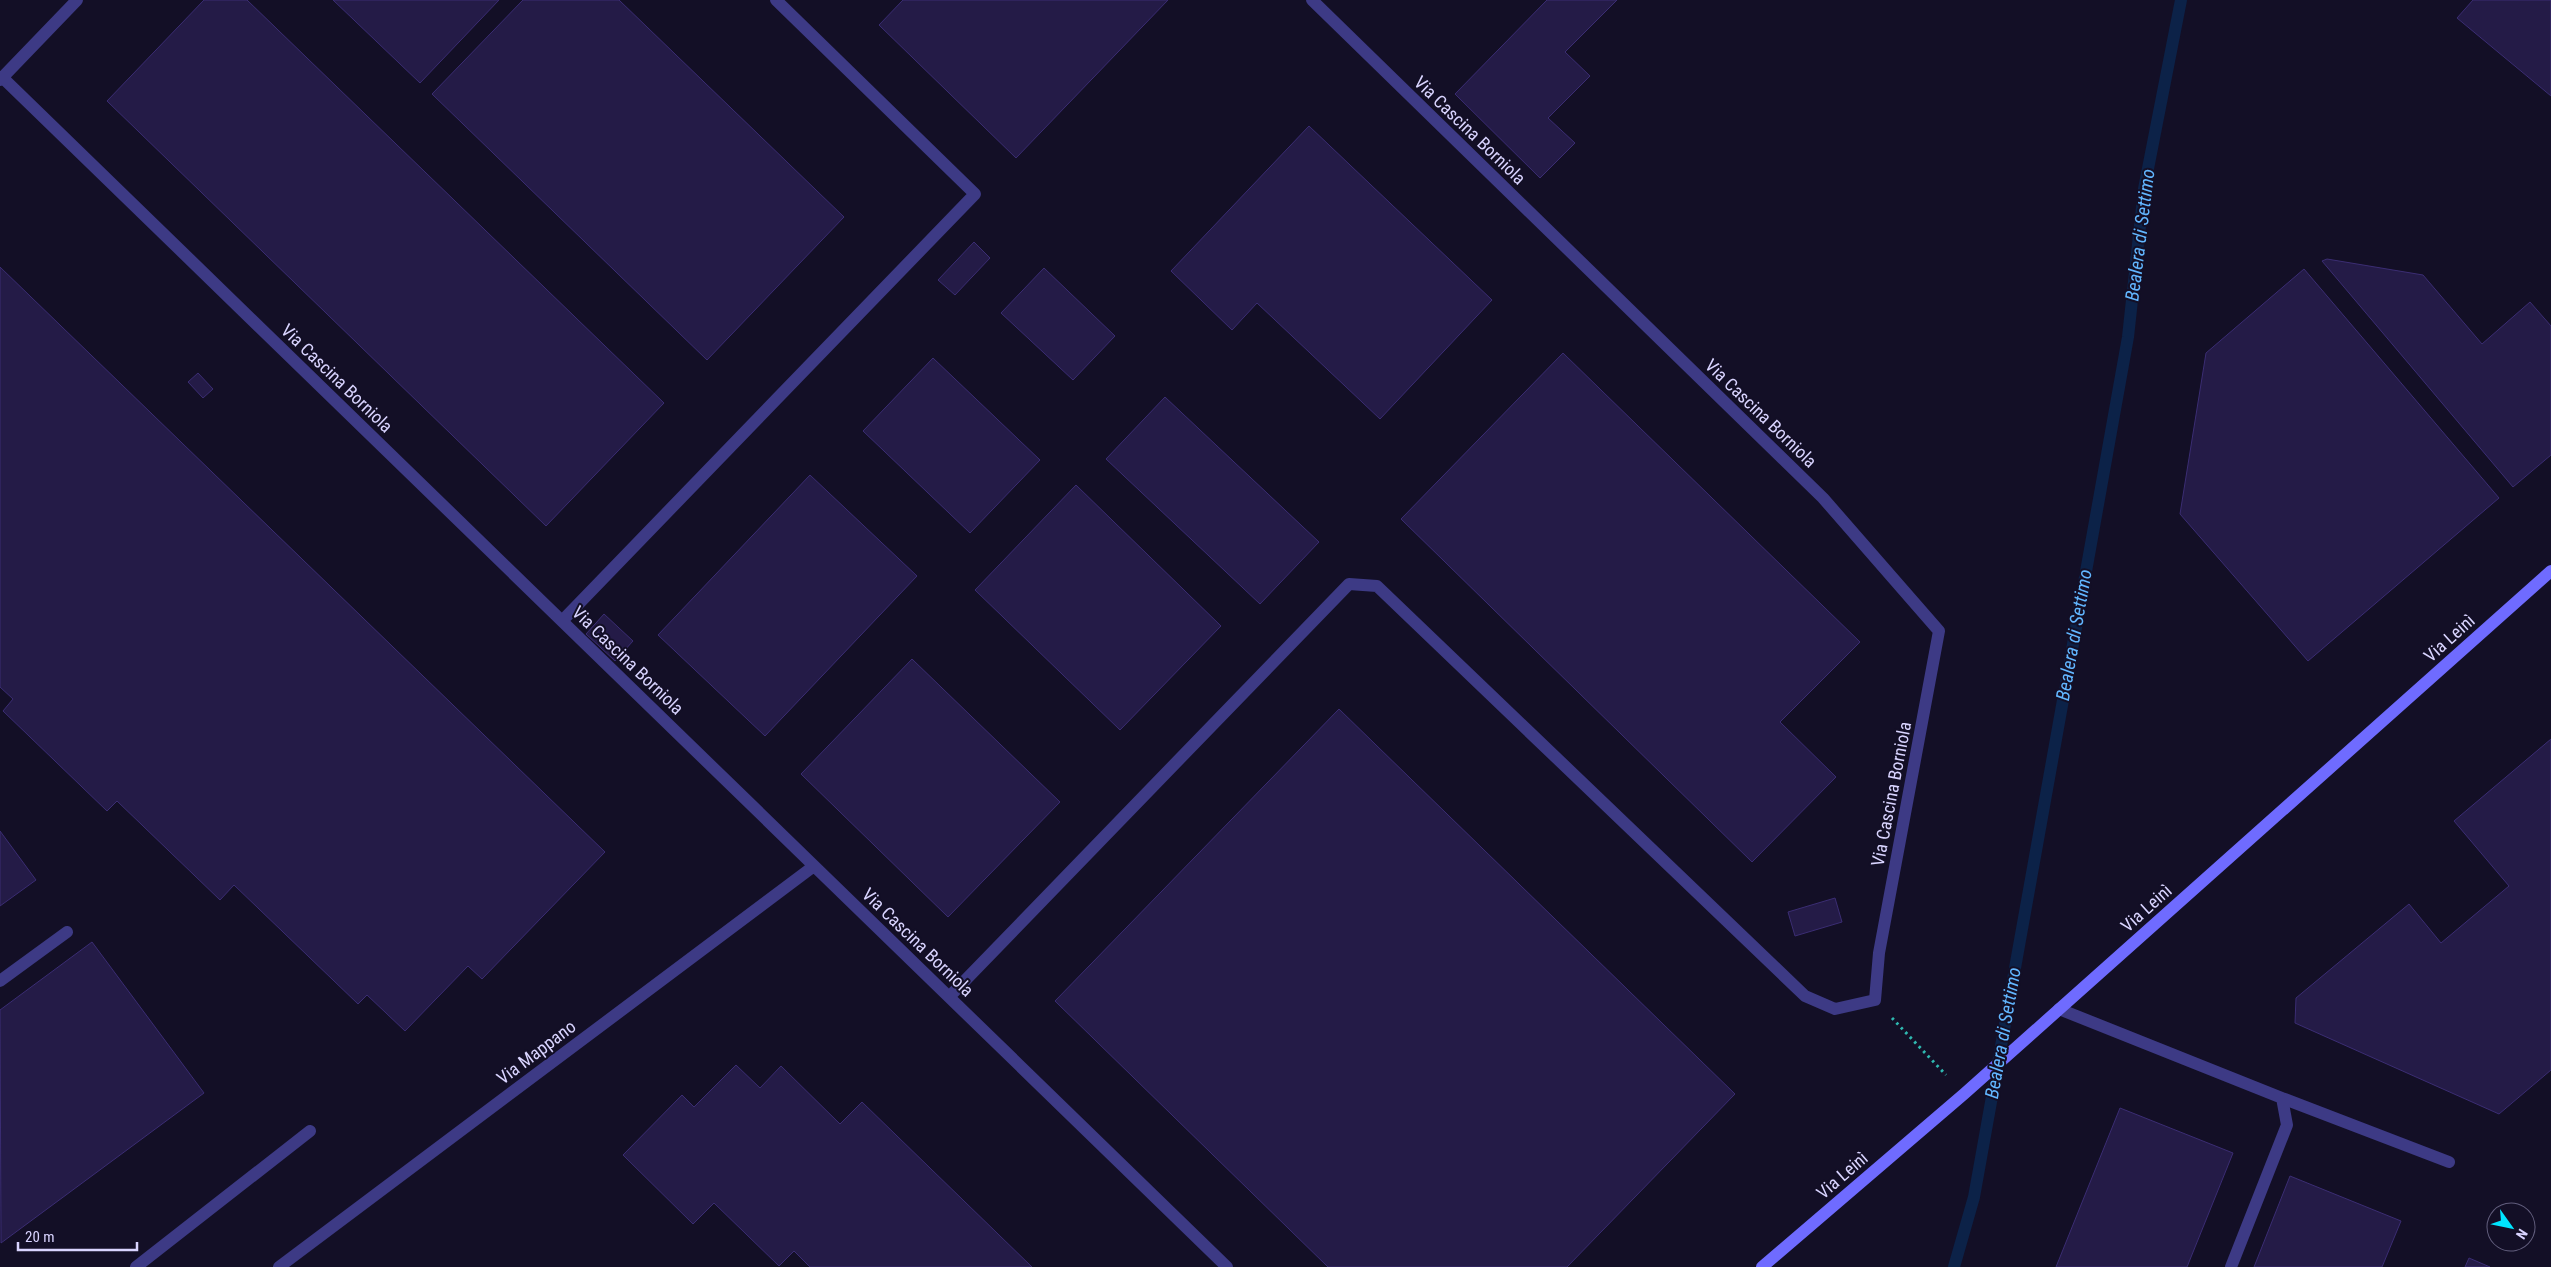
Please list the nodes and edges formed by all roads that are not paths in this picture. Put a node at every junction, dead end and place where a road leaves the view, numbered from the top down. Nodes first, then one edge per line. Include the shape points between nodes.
1 (77, 0) edge
2 (776, 0) edge
3 (1312, 0) edge
4 (2, 79) edge
5 (2551, 571) edge
6 (562, 621) junction
7 (814, 866) junction
8 (67, 932) dead end
9 (0, 981) edge
10 (949, 997) junction
11 (2059, 1009) junction
12 (2282, 1098) junction
13 (310, 1132) dead end
14 (2449, 1162) dead end
15 (136, 1267) edge
16 (279, 1267) edge
17 (1228, 1267) edge
18 (1762, 1267) edge
19 (2231, 1267) edge

1 - 4 street, Via Cascina Borniola
2 - 6 street via 975,194
3 - 10 street, Via Cascina Borniola via 1823,498 1939,631 1878,954 1875,1000 1835,1008 1805,996 1377,586 1349,584
4 - 6 street, Via Cascina Borniola
5 - 11 street, Via Leinì
6 - 7 street, Via Cascina Borniola
7 - 10 street, Via Cascina Borniola
7 - 16 street, Via Mappano
8 - 9 street
10 - 17 street, Via Cascina Borniola
11 - 12 street
11 - 18 street, Via Leinì
12 - 14 street
12 - 19 street via 2287,1125
13 - 15 street

